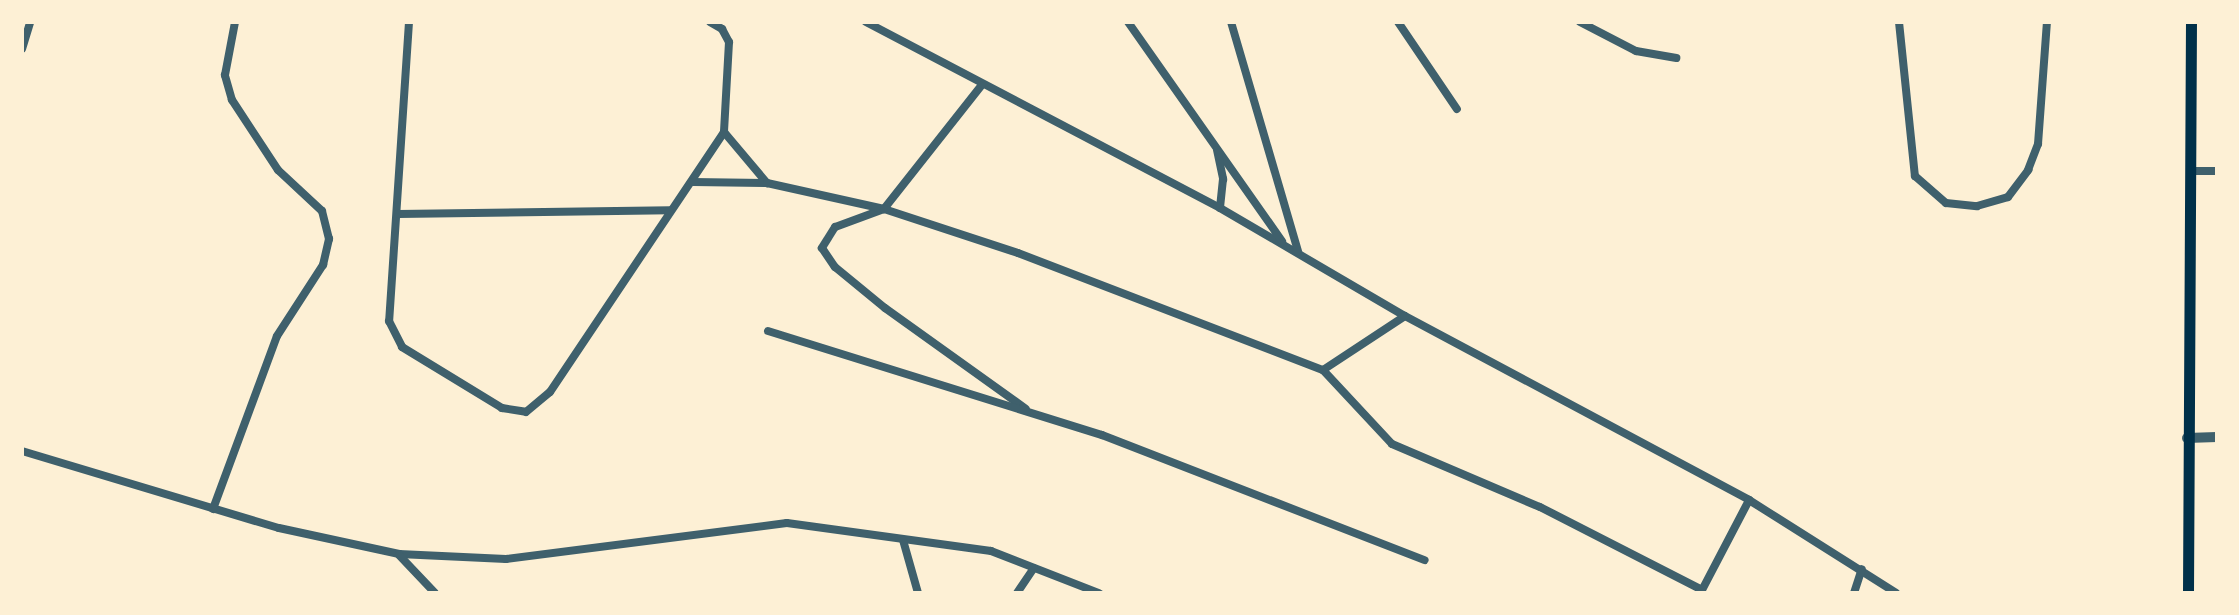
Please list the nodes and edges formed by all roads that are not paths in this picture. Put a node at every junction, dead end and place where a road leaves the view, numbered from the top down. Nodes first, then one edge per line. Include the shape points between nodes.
1 (30, 22) edge
2 (235, 22) edge
3 (409, 22) edge
4 (710, 22) edge
5 (866, 22) edge
6 (1128, 22) edge
7 (1231, 22) edge
8 (1398, 22) edge
9 (1580, 22) edge
10 (1605, 22) edge
11 (1899, 22) edge
12 (2047, 22) edge
13 (2191, 22) edge
14 (1612, 36) junction
15 (22, 49) edge
16 (1676, 58) dead end
17 (981, 86) junction
18 (1457, 109) dead end
19 (724, 132) junction
20 (1216, 145) junction
21 (2190, 171) junction
22 (2217, 171) edge
23 (693, 182) junction
24 (767, 183) junction
25 (1220, 208) junction
26 (884, 209) junction
27 (670, 210) junction
28 (398, 214) junction
29 (1284, 244) junction
30 (1298, 252) junction
31 (1405, 316) junction
32 (768, 331) dead end
33 (1323, 370) junction
34 (1032, 414) junction
35 (2217, 437) edge
36 (2187, 438) junction
37 (22, 451) edge
38 (1749, 500) junction
39 (213, 509) junction
40 (903, 540) junction
41 (399, 554) junction
42 (1425, 560) dead end
43 (1034, 568) junction
44 (1862, 569) junction
45 (1702, 591) edge
46 (435, 593) edge
47 (918, 593) edge
48 (1017, 593) edge
49 (1099, 593) edge
50 (1854, 593) edge
51 (1896, 593) edge
52 (2188, 593) edge

1 - 15 street
2 - 39 street via 225,75 232,100 278,170 322,211 329,239 323,265 277,336
3 - 28 street
4 - 19 street via 729,42
5 - 17 street
6 - 20 street
7 - 30 street
8 - 18 street
9 - 14 street
10 - 14 street
11 - 12 street via 1915,176 1946,203 1977,206 2008,197 2028,170 2038,144
13 - 21 main road
14 - 16 street via 1636,51
17 - 25 street
17 - 26 street
19 - 23 street
19 - 24 street
20 - 25 street via 1223,179
20 - 29 street
21 - 22 street
21 - 36 main road
23 - 24 street
23 - 27 street
24 - 26 street
25 - 29 street
26 - 33 street via 1018,253
26 - 34 street via 827,235 822,248 835,267
27 - 28 street
27 - 28 street via 550,392 526,412 502,408 402,347 389,321
29 - 30 street
30 - 31 street
31 - 33 street
31 - 38 street
32 - 34 street
33 - 45 street via 1392,444 1427,464 1496,486
34 - 42 street via 1102,435
35 - 36 street
36 - 52 main road
37 - 39 street
38 - 44 street
38 - 45 street
39 - 41 street
40 - 41 street via 787,523 506,559
40 - 43 street via 991,551
40 - 47 street
41 - 46 street
43 - 48 street
43 - 49 street
44 - 50 street
44 - 51 street

